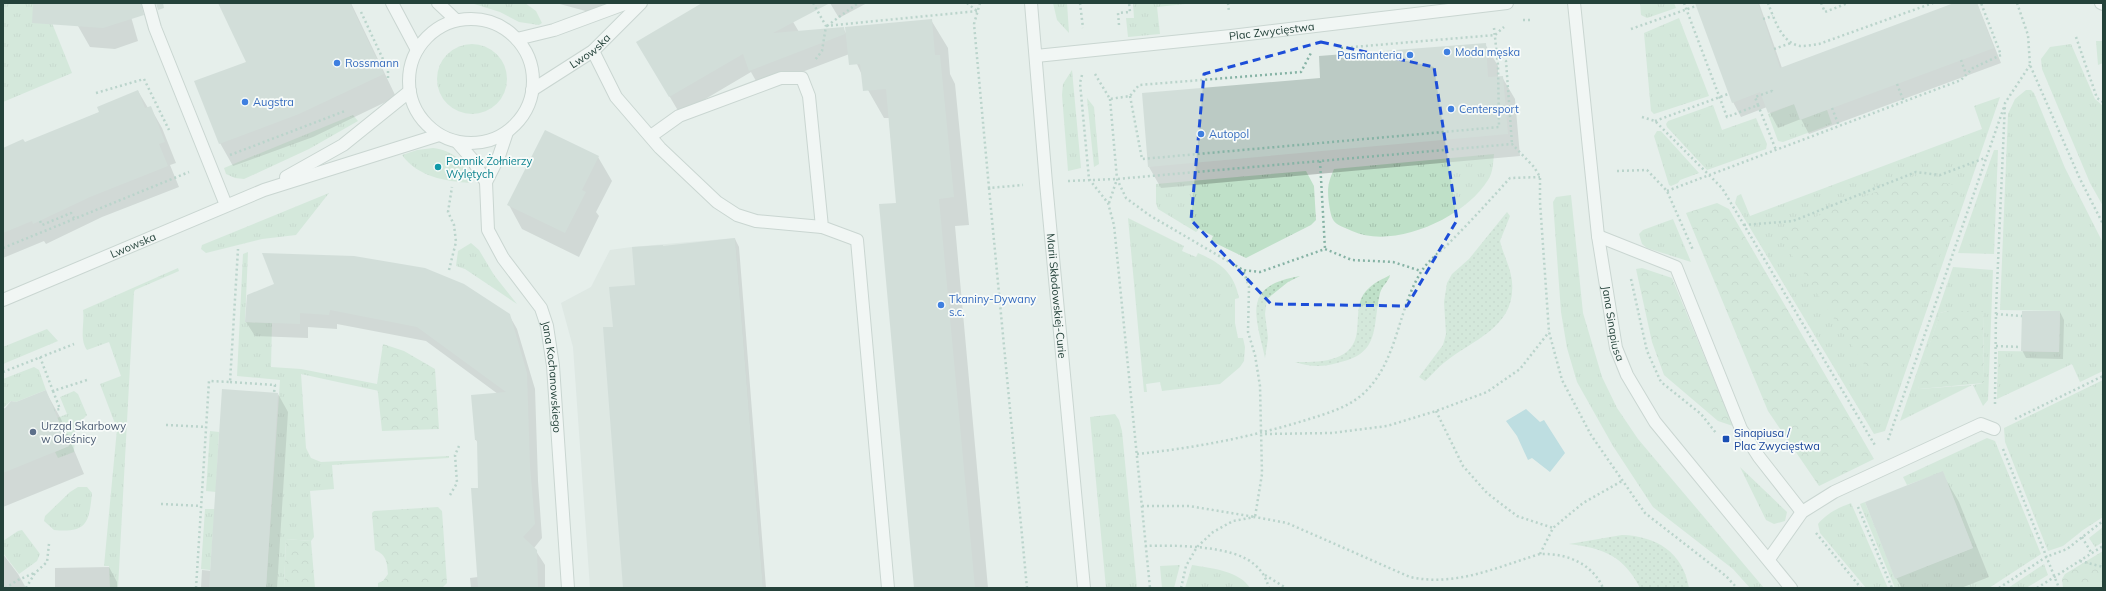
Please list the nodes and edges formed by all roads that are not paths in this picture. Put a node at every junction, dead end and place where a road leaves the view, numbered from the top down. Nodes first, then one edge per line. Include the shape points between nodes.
1 (148, 3) edge
2 (392, 3) edge
3 (438, 3) edge
4 (627, 3) edge
5 (641, 3) edge
6 (1031, 3) edge
7 (1507, 3) edge
8 (1574, 3) edge
9 (456, 20) junction
10 (517, 39) junction
11 (417, 50) junction
12 (593, 51) junction
13 (1036, 56) junction
14 (532, 90) junction
15 (410, 91) junction
16 (507, 132) junction
17 (439, 135) junction
18 (651, 136) junction
19 (458, 142) junction
20 (486, 182) junction
21 (264, 190) junction
22 (226, 205) junction
23 (822, 227) junction
24 (1598, 236) junction
25 (3, 300) edge
26 (1994, 429) road end
27 (1802, 512) junction
28 (1769, 559) junction
29 (568, 588) edge
30 (888, 588) edge
31 (1084, 588) edge
32 (1791, 588) edge

1 - 22 street via 155,28
2 - 11 street
3 - 9 street
4 - 10 street via 554,30
5 - 12 street, Lwowska
6 - 13 street, Marii Skłodowskiej-Curie
7 - 13 street, Plac Zwycięstwa
8 - 24 street, Jana Sinapiusa
9 - 10 street via 488,21 504,28
9 - 11 street via 440,26 428,35
10 - 14 street via 529,61
11 - 15 street via 411,64
12 - 14 street, Lwowska
12 - 18 street via 616,97
13 - 31 street, Marii Skłodowskiej-Curie
14 - 16 street via 525,111
15 - 17 street via 415,110 425,124
15 - 21 street, Lwowska via 343,145
16 - 19 street via 492,140 475,144
16 - 20 street, Jana Kochanowskiego
17 - 19 street
17 - 21 street, Lwowska
18 - 23 street via 660,148 717,202 738,215 756,221
18 - 23 street via 679,116 781,78 802,78 809,96
19 - 20 street, Jana Kochanowskiego
20 - 29 street, Jana Kochanowskiego via 488,230 503,258 541,308 551,345
21 - 22 street, Lwowska
22 - 25 street, Lwowska
23 - 30 street via 856,240
24 - 27 street via 1676,267 1741,429 1759,457
24 - 28 street, Jana Sinapiusa via 1611,327 1616,348 1627,374 1655,422
26 - 27 street via 1981,424 1848,485
27 - 28 street
28 - 32 street, Jana Sinapiusa

